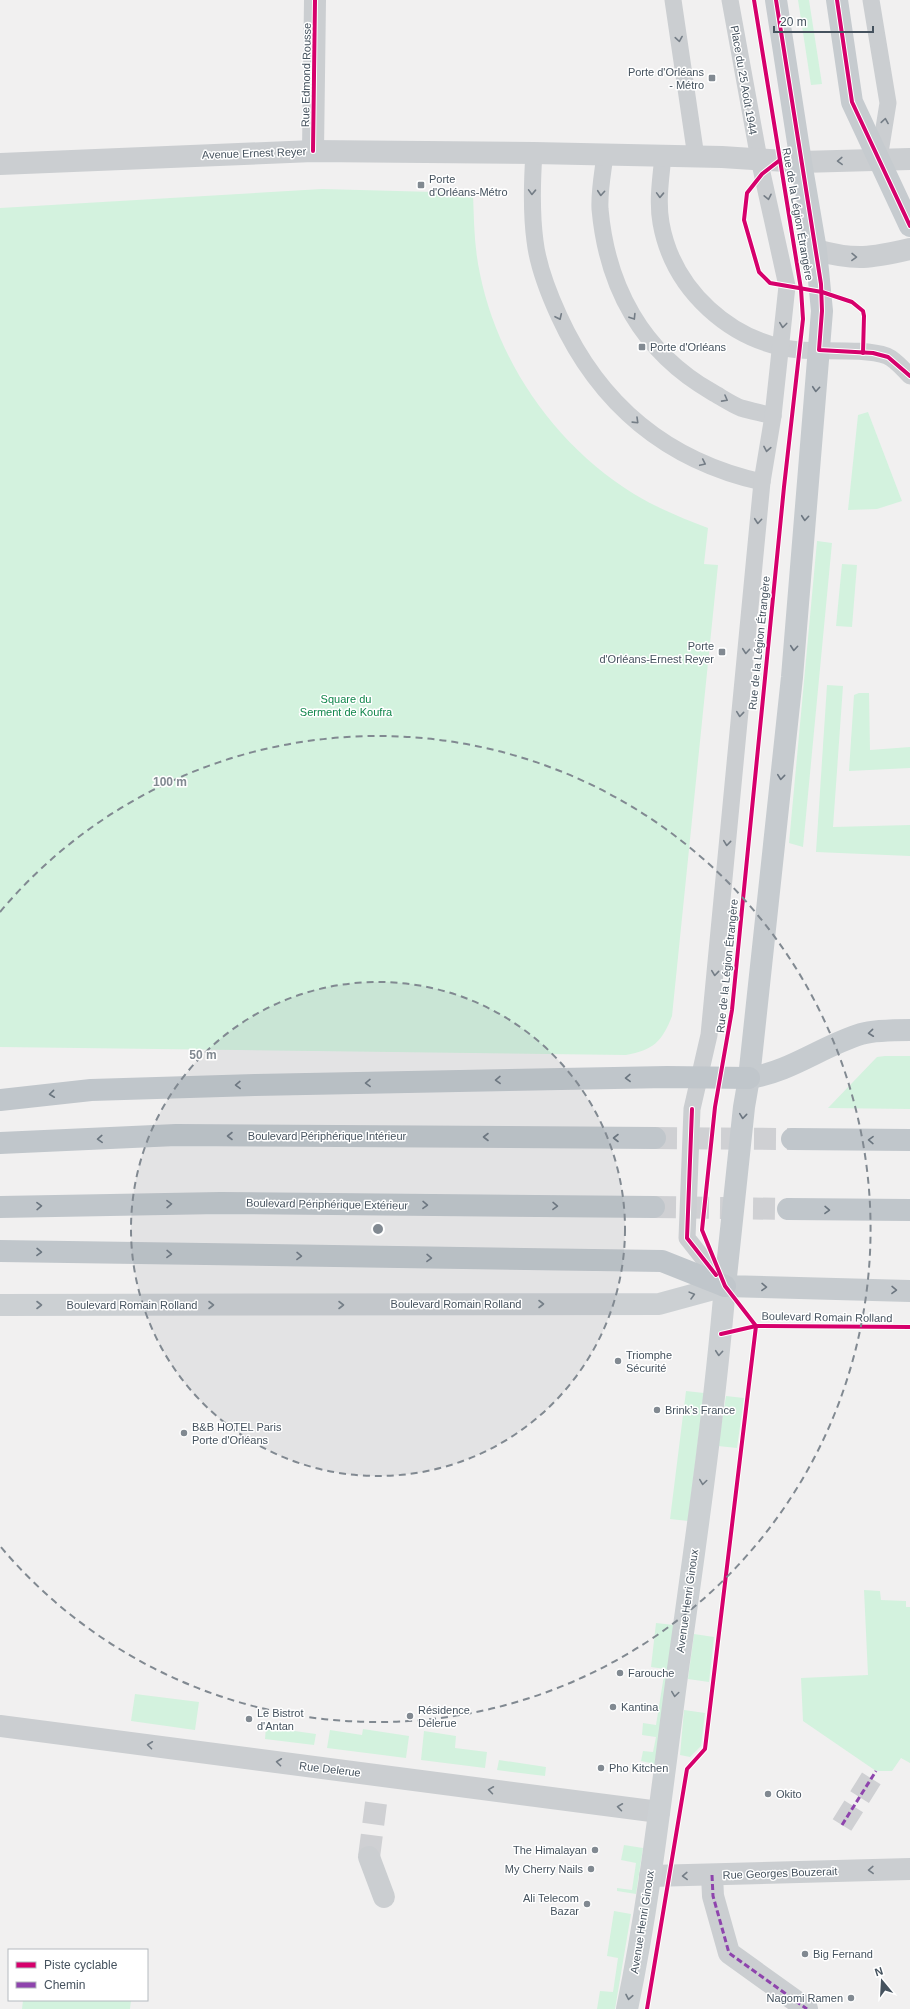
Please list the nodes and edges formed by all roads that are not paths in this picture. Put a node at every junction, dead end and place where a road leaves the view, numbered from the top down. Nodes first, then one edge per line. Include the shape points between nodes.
1 (315, 0) edge
2 (673, 0) edge
3 (730, 0) edge
4 (776, 0) edge
5 (837, 0) edge
6 (871, 0) edge
7 (313, 151) junction
8 (534, 153) junction
9 (605, 154) junction
10 (663, 156) junction
11 (696, 157) junction
12 (759, 159) junction
13 (879, 159) junction
14 (910, 159) edge
15 (801, 162) junction
16 (0, 164) edge
17 (910, 226) edge
18 (910, 249) edge
19 (816, 250) junction
20 (780, 347) junction
21 (819, 350) junction
22 (910, 376) edge
23 (773, 416) junction
24 (762, 482) junction
25 (910, 1030) edge
26 (698, 1078) junction
27 (749, 1078) junction
28 (0, 1100) edge
29 (655, 1138) tunnel mouth
30 (792, 1139) tunnel mouth
31 (910, 1140) edge
32 (0, 1143) edge
33 (0, 1206) edge
34 (654, 1207) tunnel mouth
35 (788, 1209) tunnel mouth
36 (910, 1210) edge
37 (0, 1251) edge
38 (725, 1286) junction
39 (910, 1291) edge
40 (0, 1305) edge
41 (0, 1726) edge
42 (659, 1812) junction
43 (369, 1857) tunnel mouth
44 (910, 1869) edge
45 (712, 1875) junction
46 (650, 1876) junction
47 (384, 1897) dead end
48 (627, 2009) edge
49 (807, 2009) edge

1 - 7 street, Rue Edmond Rousse
2 -> 11 lane
3 - 12 lane, Place du 25 Août 1944
4 - 15 main road
5 - 13 main road via 852,102
13 -> 6 lane via 888,103
7 - 8 street, Avenue Ernest Reyer
7 - 16 street, Avenue Ernest Reyer
8 - 9 street, Avenue Ernest Reyer
8 -> 24 lane via 531,196 535,242 548,292 571,342 591,373 616,403 641,426 668,445 732,476
9 - 10 street, Avenue Ernest Reyer
9 -> 23 lane via 600,207 608,259 631,314 653,345 690,380 739,407
10 - 11 street, Avenue Ernest Reyer
10 -> 20 lane via 660,222 666,244 683,278 694,294 721,319 750,337
11 - 12 street, Avenue Ernest Reyer
12 - 15 street, Avenue Ernest Reyer
12 -> 20 lane, Rue de la Légion Étrangère via 786,286
13 - 14 street, Avenue Ernest Reyer
13 -> 15 street, Avenue Ernest Reyer
13 - 17 main road
15 - 19 main road, Rue de la Légion Étrangère
19 -> 18 street via 842,257 871,258
19 - 21 main road, Rue de la Légion Étrangère via 822,310
20 - 21 lane
20 - 23 lane, Rue de la Légion Étrangère
21 - 22 lane via 873,353 888,357
21 -> 27 main road, Rue de la Légion Étrangère via 792,677
23 -> 24 lane, Rue de la Légion Étrangère
24 -> 26 lane, Rue de la Légion Étrangère via 708,1036
25 -> 27 main road via 862,1034 781,1070
26 - 27 highway
26 -> 28 highway via 248,1085 91,1090
26 - 38 lane, Rue de la Légion Étrangère via 692,1109 688,1238
27 -> 38 main road, Rue de la Légion Étrangère
29 -> 32 highway, Boulevard Périphérique Intérieur via 176,1135
31 -> 30 highway
33 -> 34 highway, Boulevard Périphérique Extérieur via 220,1203
35 -> 36 highway
37 -> 38 highway via 662,1261
38 -> 39 main road, Boulevard Romain Rolland
40 -> 38 main road, Boulevard Romain Rolland via 659,1304
38 -> 42 main road, Avenue Henri Ginoux via 716,1387
42 -> 41 street, Rue Delerue
42 - 46 main road, Avenue Henri Ginoux
43 - 47 street
44 -> 45 street, Rue Georges Bouzerait
45 -> 46 street, Rue Georges Bouzerait
45 - 49 street via 713,1896 729,1953
46 -> 48 main road, Avenue Henri Ginoux

